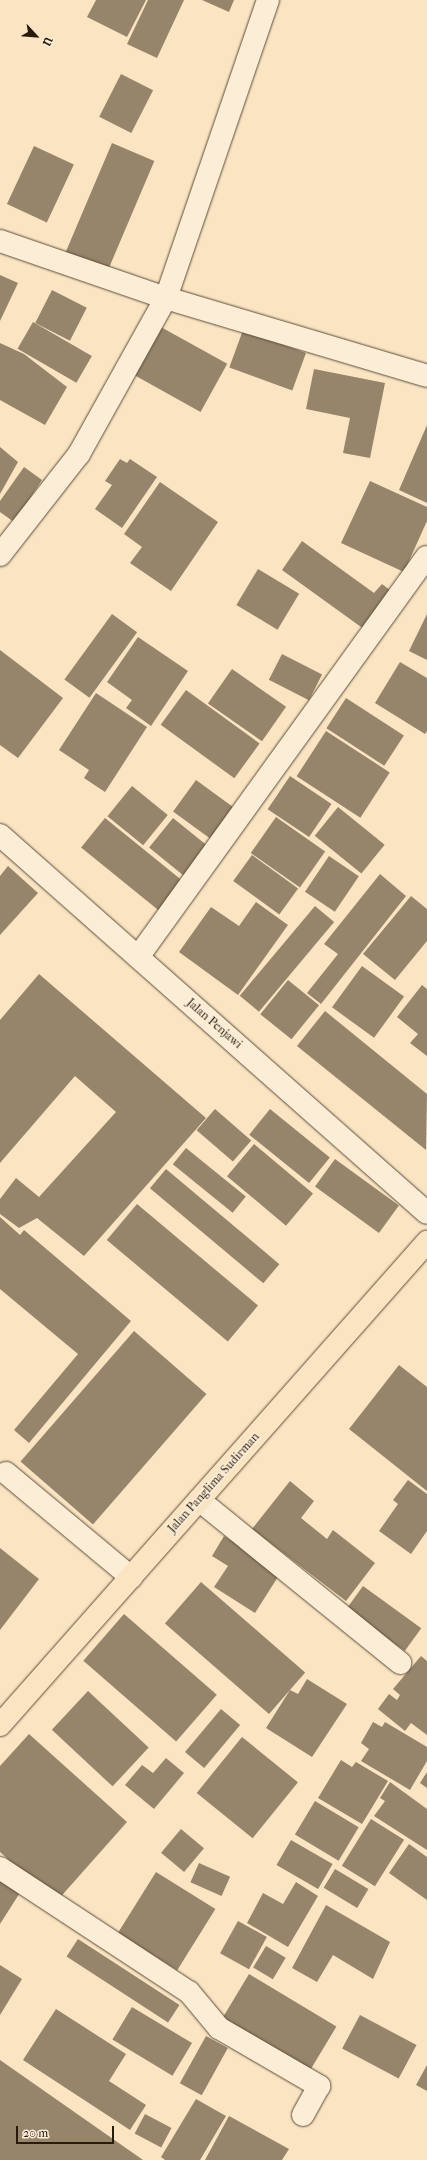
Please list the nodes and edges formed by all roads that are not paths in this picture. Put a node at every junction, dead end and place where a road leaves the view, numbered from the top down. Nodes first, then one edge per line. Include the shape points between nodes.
1 (268, 0) edge
2 (0, 241) edge
3 (166, 298) junction
4 (427, 376) edge
5 (0, 555) edge
6 (427, 557) edge
7 (0, 835) edge
8 (138, 957) junction
9 (427, 1213) edge
10 (427, 1242) edge
11 (6, 1473) dead end
12 (199, 1500) junction
13 (131, 1577) junction
14 (400, 1663) dead end
15 (0, 1725) edge
16 (0, 1868) edge
17 (303, 2115) dead end

1 - 3 street
2 - 3 street
3 - 4 street
3 - 5 street via 79,454
6 - 8 street
7 - 8 street, Jalan Penjawi
8 - 9 street, Jalan Penjawi
10 - 12 main road, Jalan Panglima Sudirman
11 - 13 street
12 - 13 main road, Jalan Panglima Sudirman
12 - 14 street
13 - 15 main road, Jalan Panglima Sudirman
16 - 17 street via 189,1992 219,2028 319,2086

